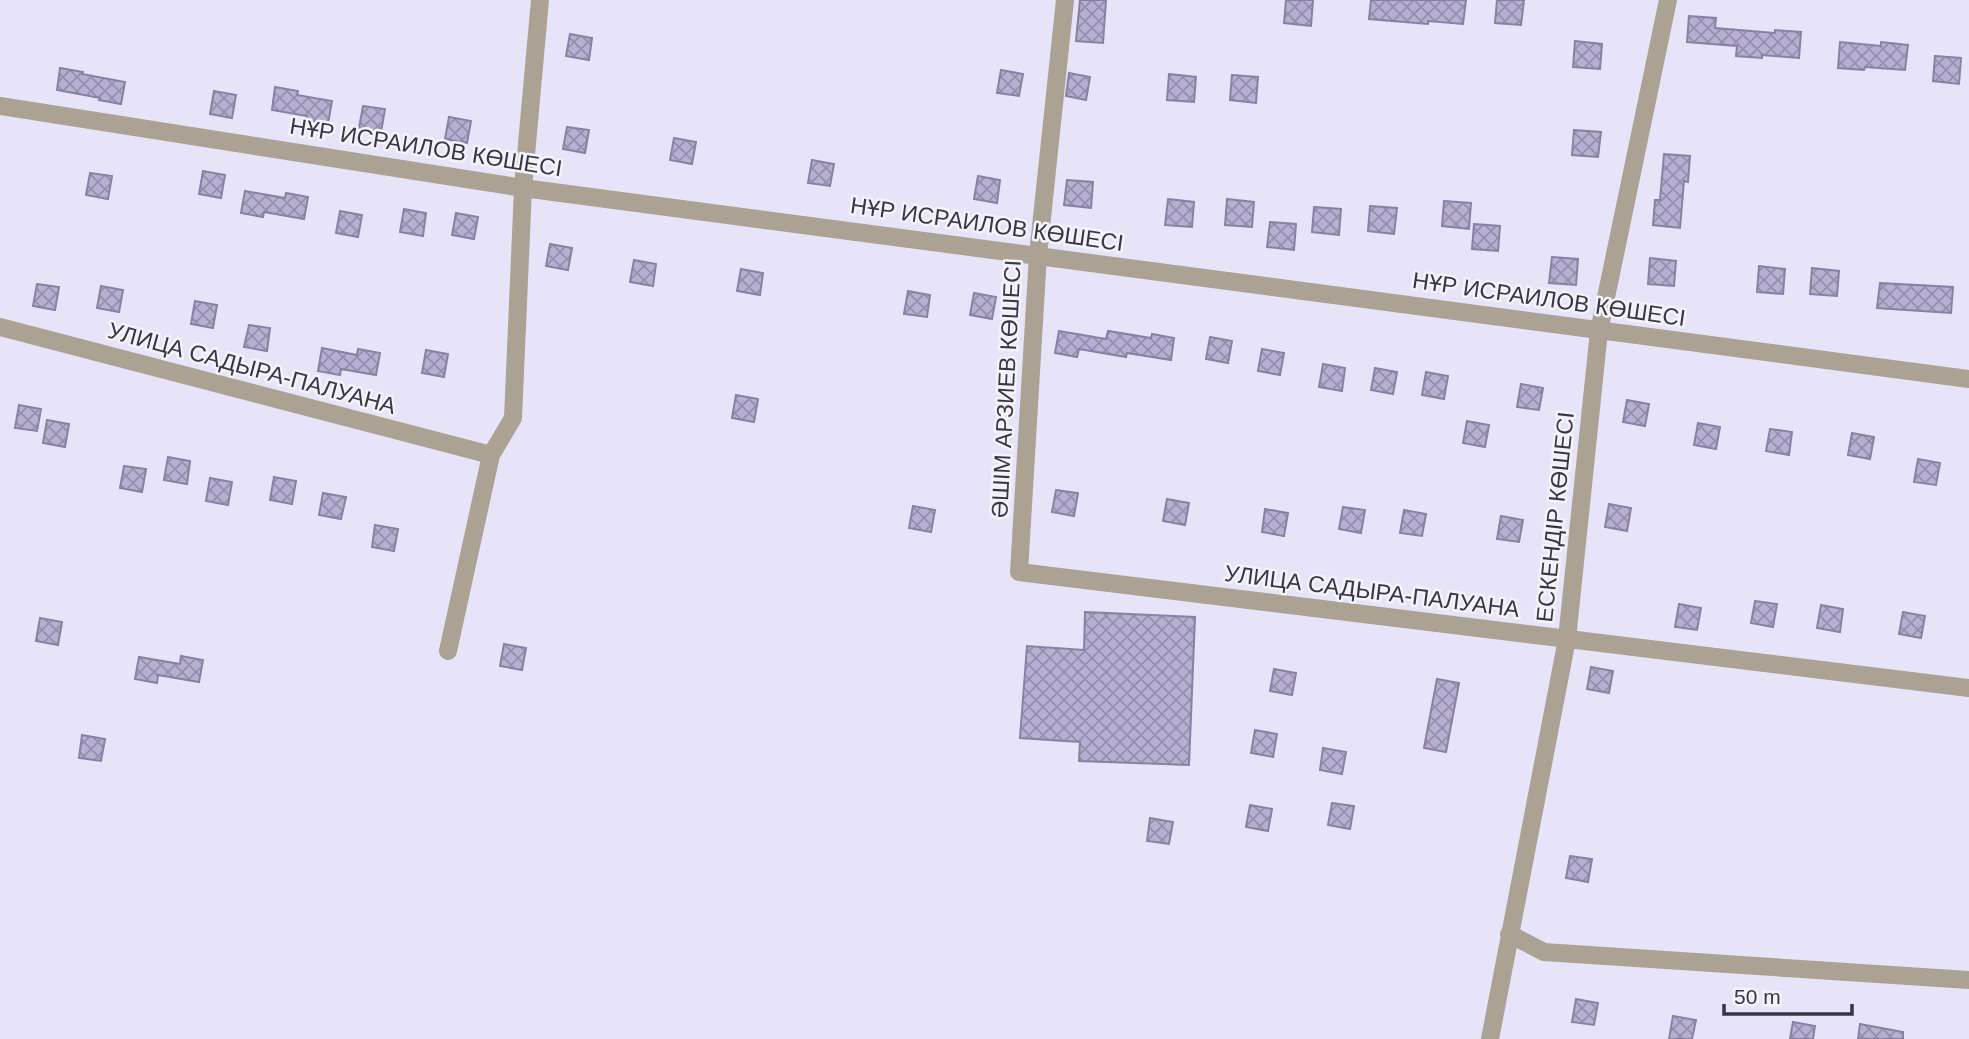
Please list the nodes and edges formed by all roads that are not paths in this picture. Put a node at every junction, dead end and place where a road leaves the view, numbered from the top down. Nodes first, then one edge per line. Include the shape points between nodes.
1 (540, 0) edge
2 (1065, 0) edge
3 (1668, 0) edge
4 (0, 107) edge
5 (523, 188) junction
6 (1038, 255) junction
7 (0, 327) edge
8 (1599, 331) junction
9 (1969, 379) edge
10 (491, 455) junction
11 (1020, 572) joint
12 (1567, 639) junction
13 (448, 651) dead end
14 (1969, 688) edge
15 (1509, 934) junction
16 (1969, 980) edge
17 (1490, 1039) edge

1 - 5 street
2 - 6 street, ӘШІМ АРЗИЕВ КӨШЕСІ
3 - 8 street, ЕСКЕНДІР КӨШЕСІ
4 - 5 street, НҰР ИСРАИЛОВ КӨШЕСІ
5 - 6 street, НҰР ИСРАИЛОВ КӨШЕСІ
5 - 10 street via 513,418
6 - 8 street, НҰР ИСРАИЛОВ КӨШЕСІ
6 - 11 street, ӘШІМ АРЗИЕВ КӨШЕСІ
7 - 10 street, УЛИЦА САДЫРА-ПАЛУАНА
8 - 9 street, НҰР ИСРАИЛОВ КӨШЕСІ
8 - 12 street, ЕСКЕНДІР КӨШЕСІ
10 - 13 street
11 - 12 street, УЛИЦА САДЫРА-ПАЛУАНА
12 - 14 street, УЛИЦА САДЫРА-ПАЛУАНА
12 - 15 street, ЕСКЕНДІР КӨШЕСІ
15 - 16 street via 1544,952
15 - 17 street, ЕСКЕНДІР КӨШЕСІ

